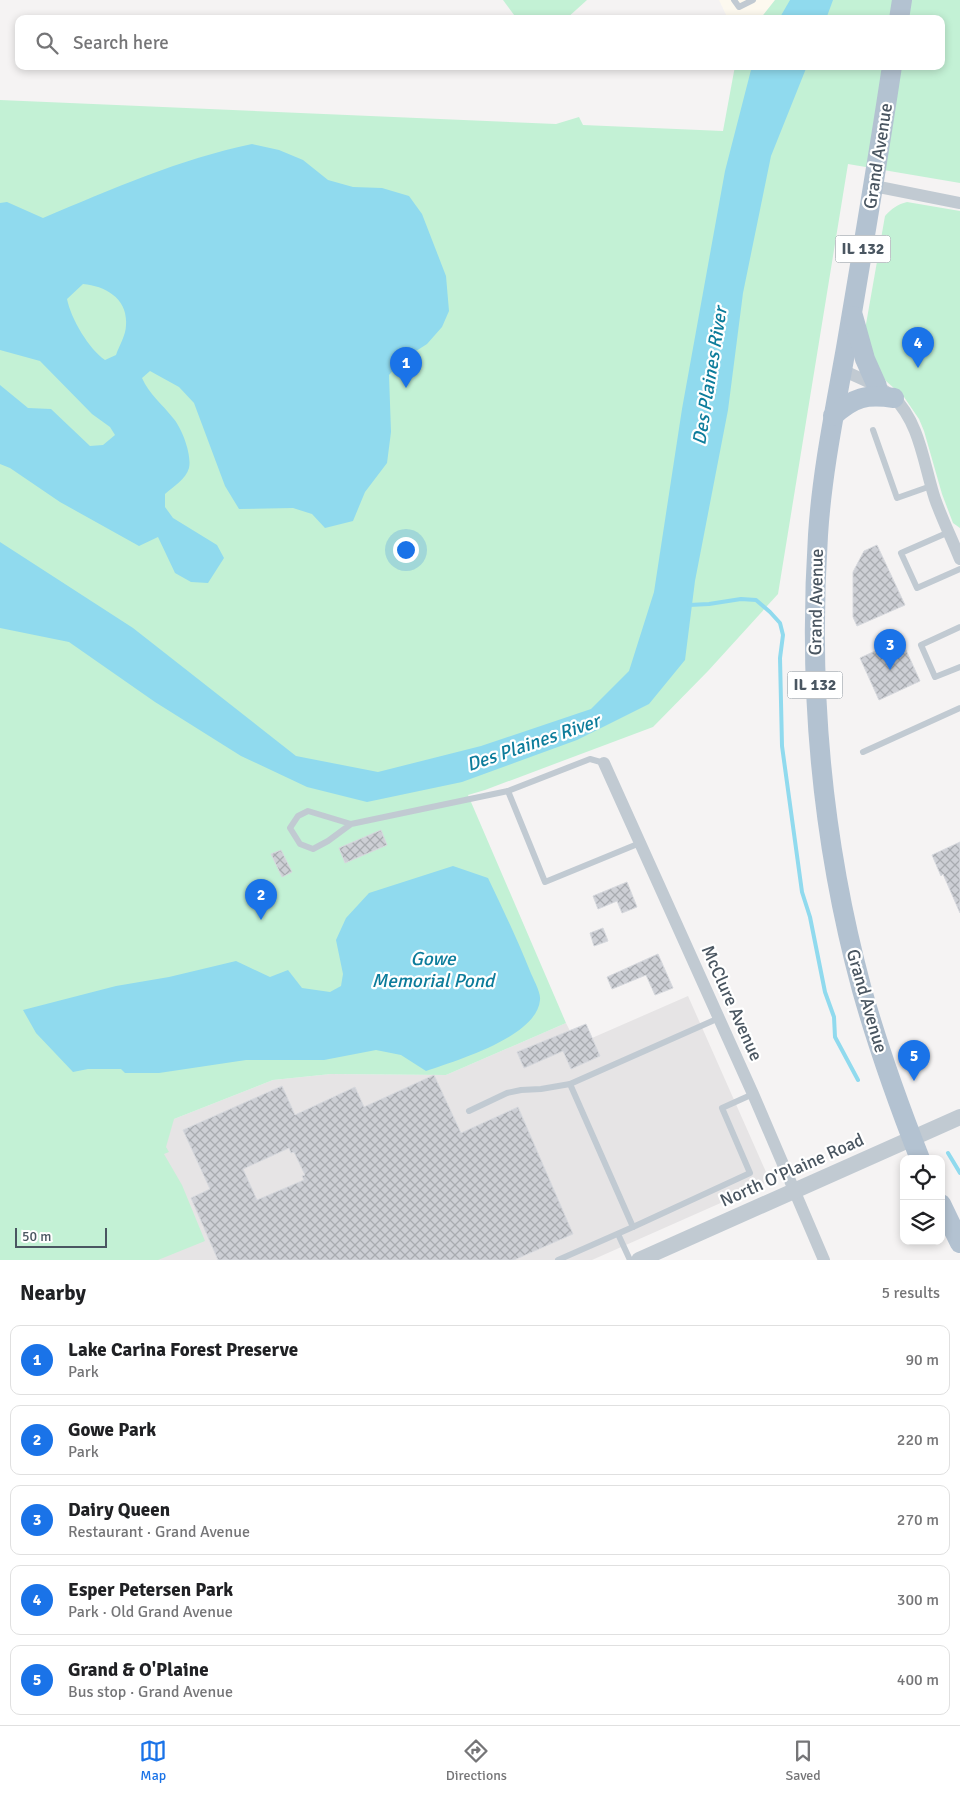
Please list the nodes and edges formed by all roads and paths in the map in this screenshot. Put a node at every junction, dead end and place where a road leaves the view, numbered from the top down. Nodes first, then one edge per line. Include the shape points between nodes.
1 (734, 0) edge
2 (753, 0) edge
3 (902, 0) edge
4 (900, 15) edge
5 (891, 70) edge
6 (874, 186) junction
7 (960, 203) edge
8 (852, 312) junction
9 (842, 370) junction
10 (877, 386) junction
11 (894, 398) junction
12 (833, 416) junction
13 (873, 430) dead end
14 (931, 486) junction
15 (949, 532) junction
16 (960, 559) edge
17 (960, 569) edge
18 (960, 627) edge
19 (960, 667) edge
20 (960, 708) edge
21 (863, 752) dead end
22 (604, 763) joint
23 (508, 791) junction
24 (351, 824) junction
25 (640, 843) junction
26 (719, 1018) junction
27 (570, 1084) junction
28 (753, 1094) junction
29 (469, 1111) dead end
30 (960, 1117) edge
31 (912, 1138) junction
32 (918, 1155) edge
33 (794, 1190) junction
34 (945, 1212) edge
35 (633, 1227) junction
36 (618, 1234) junction
37 (960, 1243) edge
38 (558, 1260) edge
39 (630, 1260) edge
40 (639, 1260) edge
41 (824, 1260) edge

1 - 2 lane via 739,7
3 - 4 main road
5 - 6 main road, Grand Avenue / IL 132
6 - 7 street
6 - 8 main road, Grand Avenue / IL 132
8 - 9 main road, Grand Avenue / IL 132
8 - 10 main road via 865,359
9 - 10 street
9 - 12 main road, Grand Avenue / IL 132
10 - 11 street
11 - 12 main road via 862,397 848,403
11 - 14 street via 913,427
12 - 31 main road, Grand Avenue / IL 132 via 818,533 814,617 816,715 825,802 834,865 862,988 882,1056
13 - 14 lane via 897,498
14 - 15 street
15 - 16 street
15 - 17 lane via 901,553 917,588
18 - 19 lane via 921,645 935,677
20 - 21 lane
22 - 23 lane via 590,759
22 - 25 street, McClure Avenue
23 - 24 lane
23 - 25 lane via 545,882
24 - 24 lane via 313,849 300,844 290,828 298,816 308,811
25 - 26 street, McClure Avenue
26 - 27 lane
26 - 28 street, McClure Avenue
27 - 29 lane via 507,1093
27 - 35 lane
28 - 33 street, McClure Avenue
28 - 35 lane via 722,1108 750,1172
30 - 31 street, North O'Plaine Road
31 - 32 main road, Grand Avenue / IL 132
31 - 33 street, North O'Plaine Road
33 - 40 street, North O'Plaine Road
33 - 41 street, McClure Avenue
34 - 37 main road
35 - 36 lane
36 - 38 lane
36 - 39 lane

